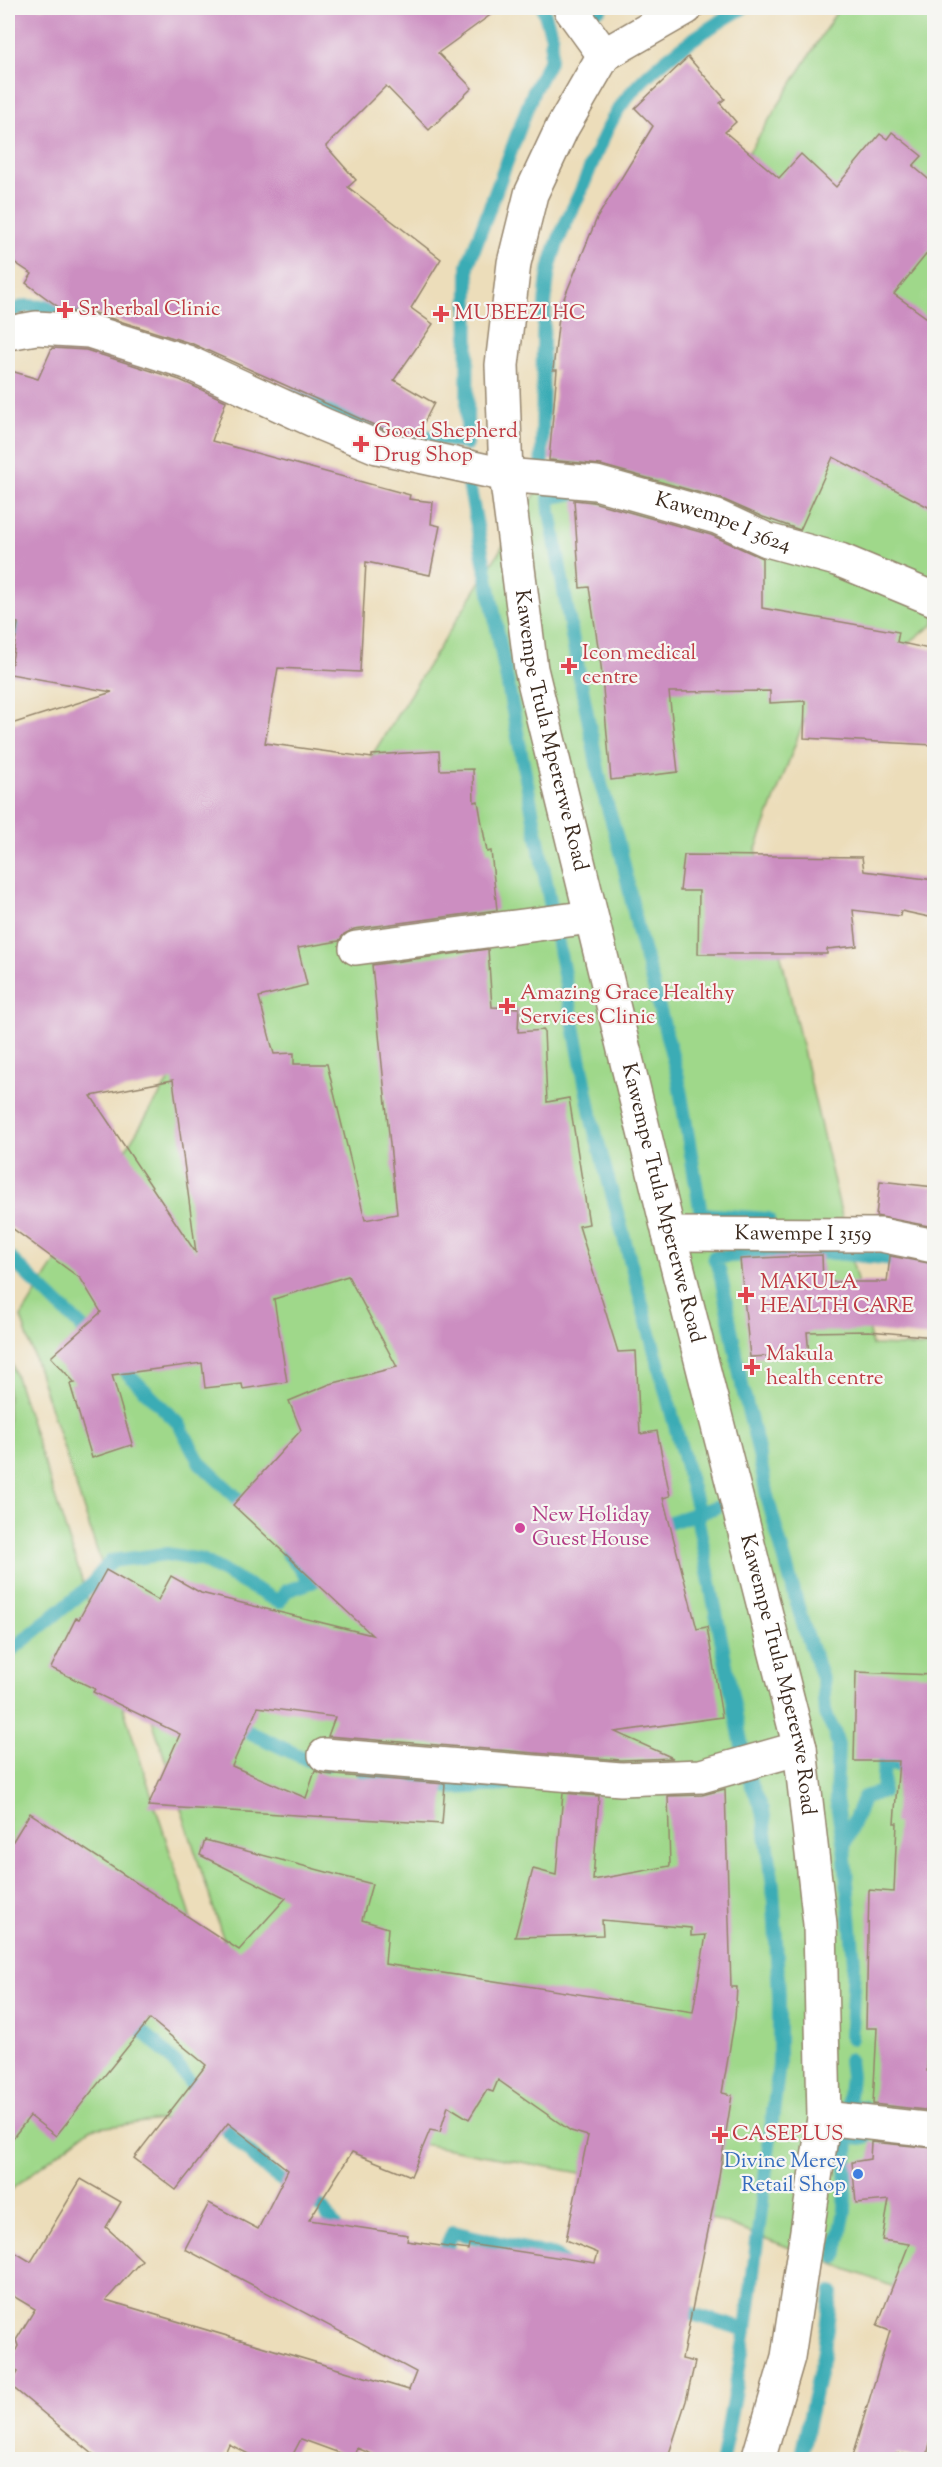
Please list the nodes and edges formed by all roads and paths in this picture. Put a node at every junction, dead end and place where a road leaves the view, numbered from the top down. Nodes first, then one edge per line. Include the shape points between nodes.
1 (570, 8) edge
2 (686, 8) edge
3 (604, 55) junction
4 (8, 333) edge
5 (506, 475) junction
6 (934, 599) edge
7 (591, 917) junction
8 (356, 948) dead end
9 (669, 1234) junction
10 (934, 1246) edge
11 (800, 1748) junction
12 (325, 1755) dead end
13 (824, 2118) junction
14 (934, 2130) edge
15 (758, 2460) edge

1 - 3 street
2 - 3 street
3 - 5 street, Kawempe Ttula Mpererwe Road via 562,128 531,194 514,263 502,365
4 - 5 street, Kawempe I 3624 via 36,328 89,330 187,362 377,447
5 - 6 street, Kawempe I 3624 via 596,483 717,518 767,540 840,560
5 - 7 street, Kawempe Ttula Mpererwe Road via 531,669
7 - 8 street
7 - 9 street, Kawempe Ttula Mpererwe Road
9 - 10 street, Kawempe I 3159 via 881,1235
9 - 11 street, Kawempe Ttula Mpererwe Road
11 - 12 street via 701,1776 666,1779 621,1779
11 - 13 street, Kawempe Ttula Mpererwe Road via 820,1924
13 - 14 street
13 - 15 street, Kawempe Ttula Mpererwe Road via 788,2357

